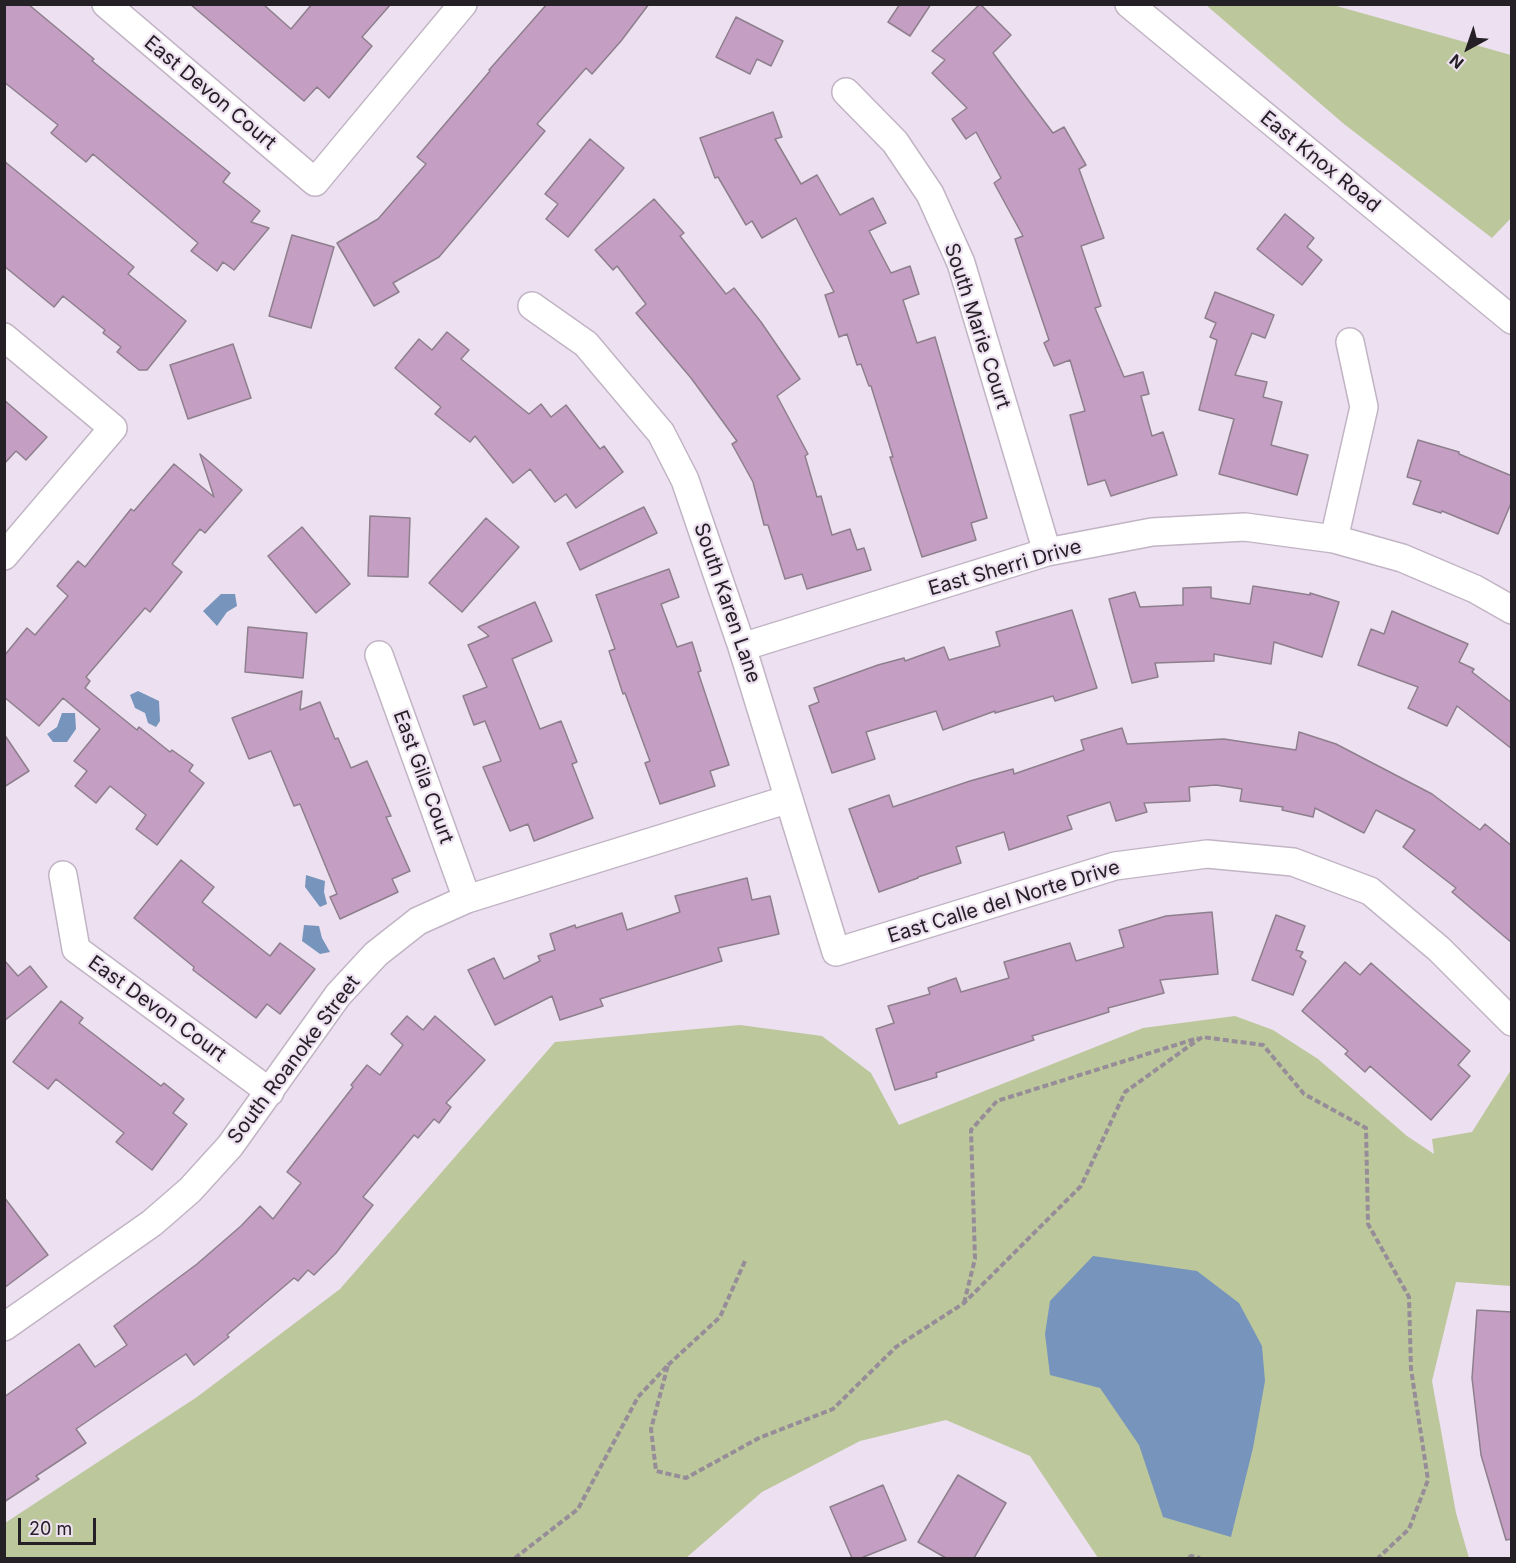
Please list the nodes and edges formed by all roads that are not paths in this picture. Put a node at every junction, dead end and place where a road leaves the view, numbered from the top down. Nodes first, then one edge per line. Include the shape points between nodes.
1 (106, 4) edge
2 (463, 4) edge
3 (1129, 4) edge
4 (846, 92) dead end
5 (532, 306) dead end
6 (1512, 320) edge
7 (4, 337) edge
8 (1350, 342) dead end
9 (1334, 539) junction
10 (1047, 552) junction
11 (4, 556) edge
12 (1512, 610) edge
13 (742, 647) junction
14 (379, 654) dead end
15 (789, 799) junction
16 (63, 875) dead end
17 (467, 899) junction
18 (836, 952) joint
19 (1512, 1022) edge
20 (270, 1092) junction
21 (4, 1327) edge

1 - 2 street, East Devon Court via 315,182
3 - 6 street, East Knox Road
4 - 10 street, South Marie Court via 895,142 930,194 961,263
5 - 13 street, South Karen Lane via 586,344 662,433 685,480
7 - 11 street via 113,428
8 - 9 street via 1364,407
9 - 10 street, East Sherri Drive via 1245,527 1152,532
9 - 12 street, East Sherri Drive via 1402,558 1475,589
10 - 13 street, East Sherri Drive
13 - 15 street, South Karen Lane
14 - 17 street, East Gila Court
15 - 17 street, South Roanoke Street
15 - 18 street, South Karen Lane
16 - 20 street, East Devon Court via 76,949
17 - 20 street, South Roanoke Street via 418,921 376,954 338,995
18 - 19 street, East Calle del Norte Drive via 1115,866 1207,854 1293,862 1370,891 1439,949
20 - 21 street, South Roanoke Street via 190,1191 152,1223

